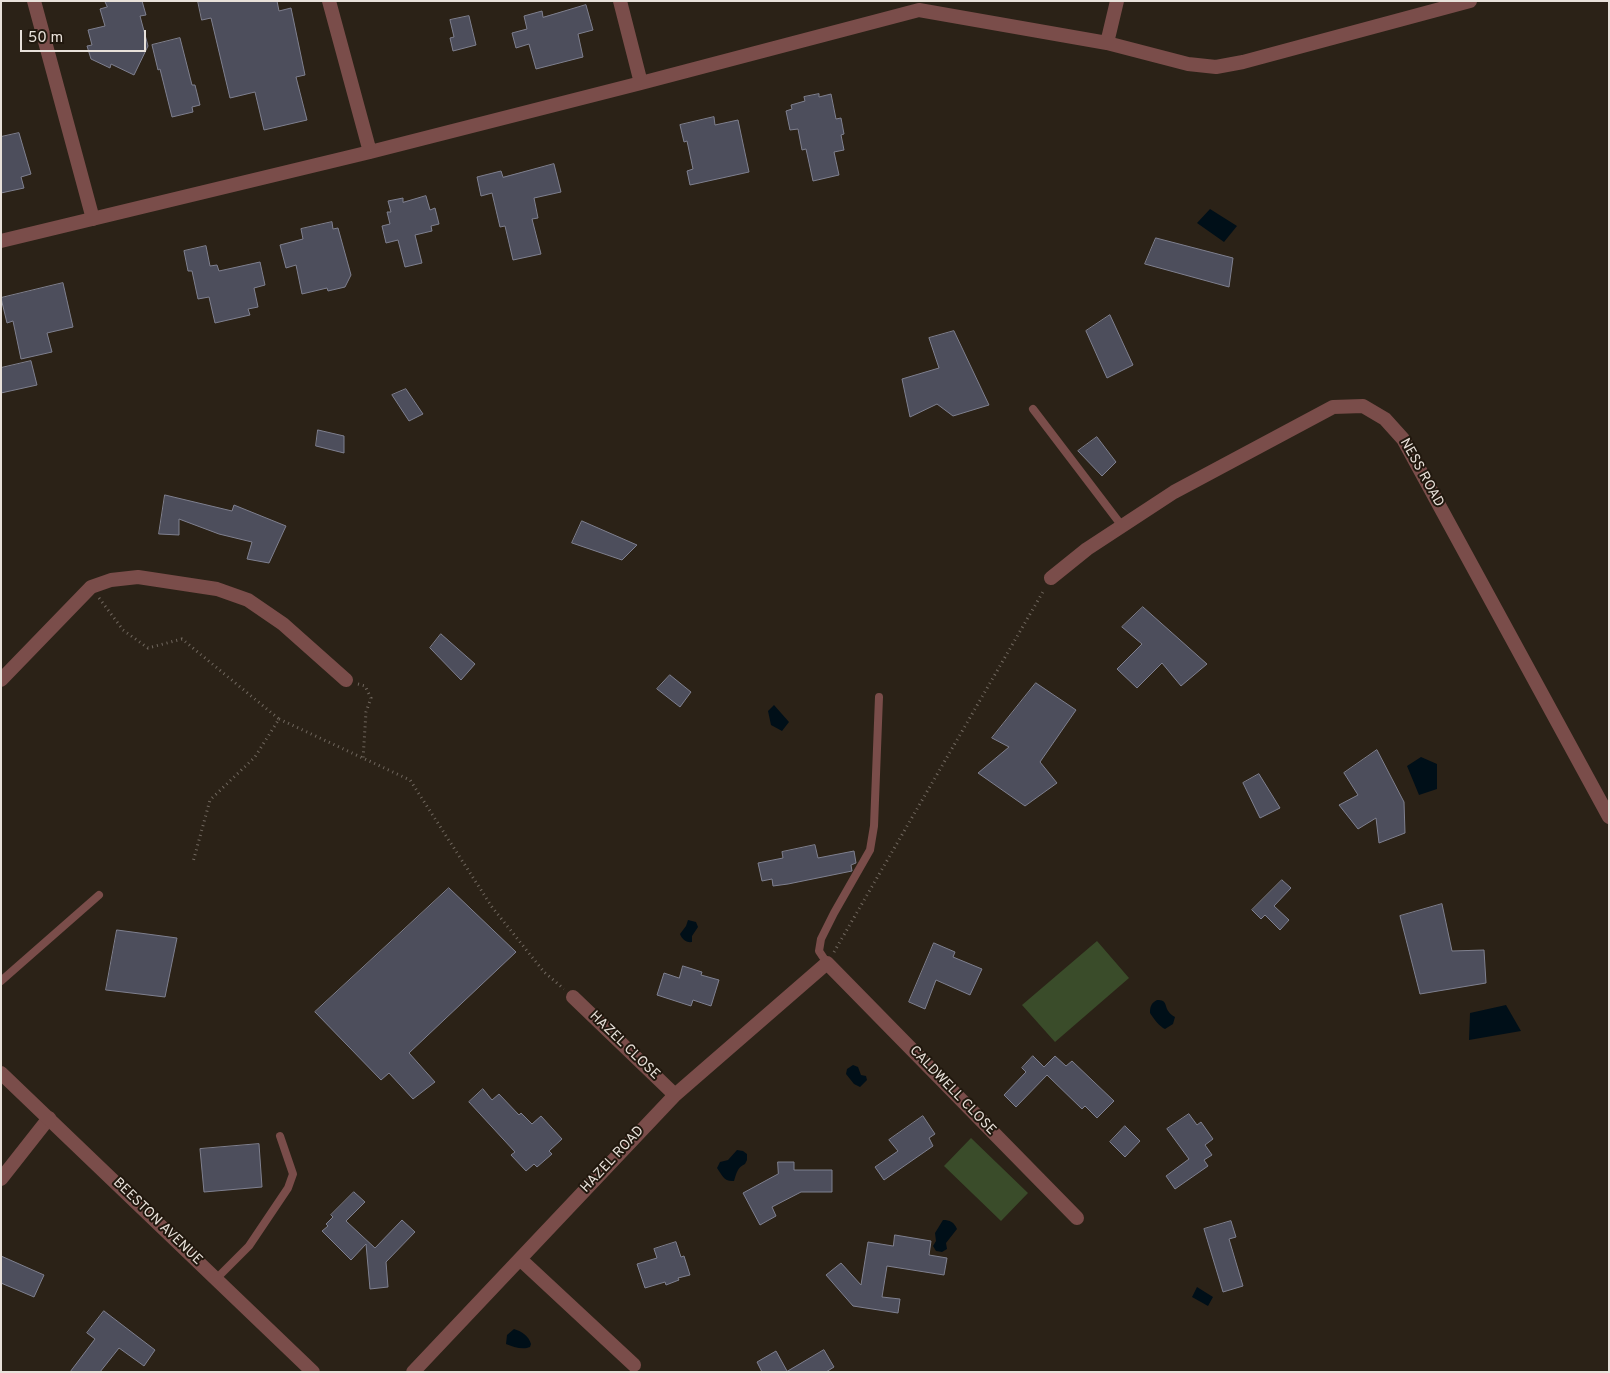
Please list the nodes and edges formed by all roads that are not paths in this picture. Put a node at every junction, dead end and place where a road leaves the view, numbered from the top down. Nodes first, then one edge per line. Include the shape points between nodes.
1 (34, 1) edge
2 (328, 1) edge
3 (620, 1) edge
4 (1118, 1) edge
5 (1470, 1) edge
6 (918, 5) edge
7 (1107, 43) junction
8 (641, 83) junction
9 (370, 152) junction
10 (94, 220) junction
11 (1, 241) edge
12 (1033, 409) dead end
13 (1122, 526) junction
14 (1051, 578) road end
15 (1, 680) edge
16 (346, 680) road end
17 (879, 697) dead end
18 (1609, 817) edge
19 (99, 895) dead end
20 (827, 964) junction
21 (1, 981) edge
22 (573, 997) road end
23 (1, 1073) edge
24 (674, 1095) junction
25 (49, 1118) junction
26 (280, 1136) dead end
27 (1, 1179) edge
28 (1077, 1218) dead end
29 (520, 1259) junction
30 (216, 1279) junction
31 (634, 1365) dead end
32 (313, 1372) edge
33 (413, 1372) edge

1 - 10 street
2 - 9 street
3 - 8 street
4 - 7 street
5 - 7 street via 1216,67 1188,64
6 - 7 street
6 - 8 street
8 - 9 street
9 - 10 street
10 - 11 street
12 - 13 lane
13 - 14 street, NESS ROAD
13 - 18 street, NESS ROAD via 1174,492 1334,407 1363,406 1385,419 1403,439
15 - 16 street via 91,587 111,580 138,577 217,589 248,600 283,624
17 - 20 lane via 874,826 870,850 821,939 819,951
19 - 21 lane
20 - 24 street, HAZEL ROAD
20 - 28 street, CALDWELL CLOSE
22 - 24 street, HAZEL CLOSE
23 - 25 street, BEESTON AVENUE
24 - 29 street, HAZEL ROAD
25 - 27 street
25 - 30 street, BEESTON AVENUE
26 - 30 lane via 293,1174 288,1188 249,1246
29 - 31 street
29 - 33 street, HAZEL ROAD
30 - 32 street, BEESTON AVENUE

